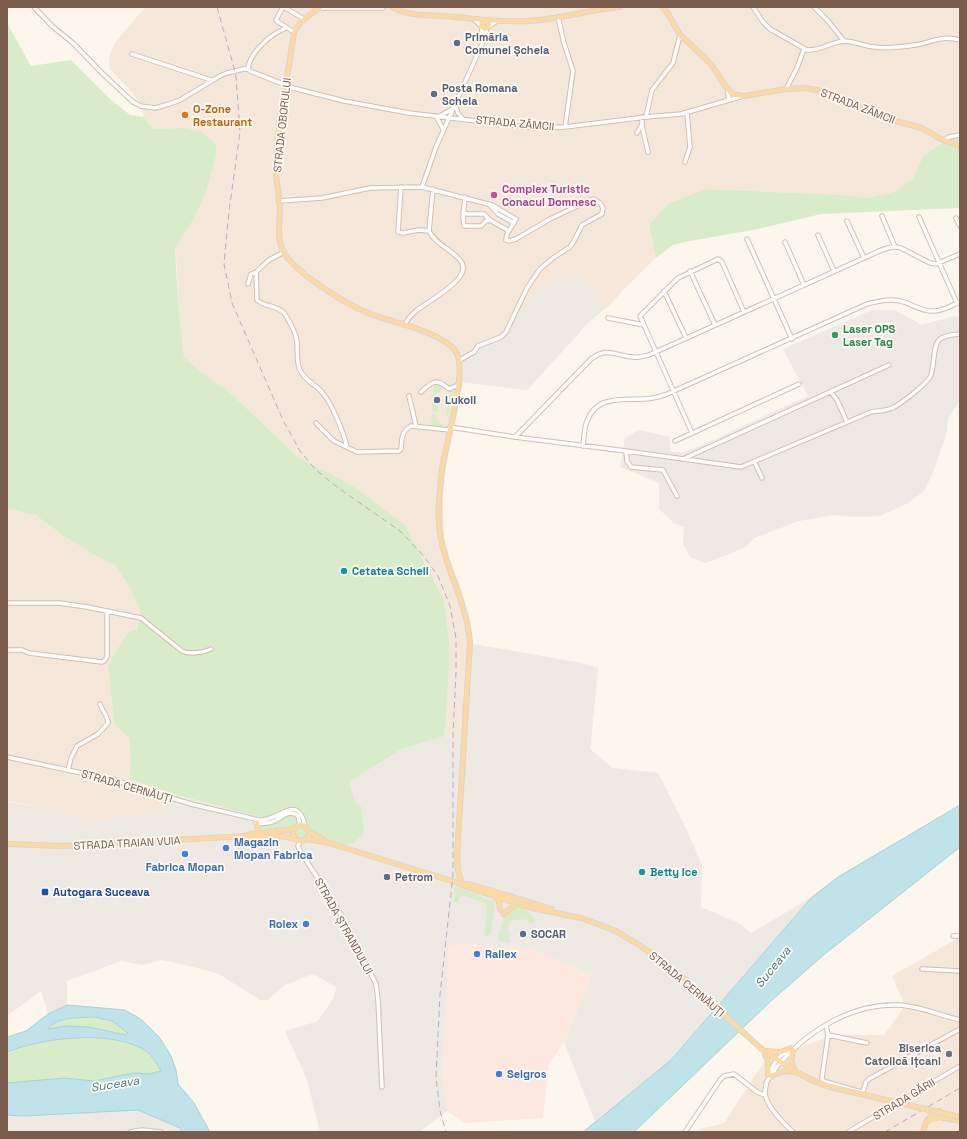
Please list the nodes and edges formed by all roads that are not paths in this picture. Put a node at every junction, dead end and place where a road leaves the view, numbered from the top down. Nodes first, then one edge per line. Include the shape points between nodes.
1 (34, 7) edge
2 (284, 7) edge
3 (319, 7) edge
4 (384, 7) edge
5 (392, 7) edge
6 (620, 7) edge
7 (662, 7) edge
8 (753, 7) edge
9 (814, 7) edge
10 (558, 17) junction
11 (304, 19) junction
12 (497, 21) junction
13 (485, 25) junction
14 (286, 28) junction
15 (294, 32) junction
16 (680, 35) junction
17 (960, 40) edge
18 (844, 41) junction
19 (804, 48) junction
20 (132, 54) dead end
21 (248, 68) junction
22 (211, 80) junction
23 (285, 86) junction
24 (727, 88) junction
25 (786, 89) junction
26 (744, 96) junction
27 (729, 100) junction
28 (454, 106) junction
29 (687, 113) junction
30 (437, 116) junction
31 (449, 117) junction
32 (644, 117) junction
33 (463, 119) junction
34 (642, 124) junction
35 (565, 127) junction
36 (444, 130) junction
37 (638, 133) dead end
38 (960, 135) edge
39 (944, 140) junction
40 (960, 146) edge
41 (648, 152) dead end
42 (685, 162) dead end
43 (401, 186) junction
44 (422, 187) junction
45 (433, 189) junction
46 (465, 197) junction
47 (279, 201) junction
48 (463, 212) junction
49 (882, 216) dead end
50 (919, 217) dead end
51 (956, 218) dead end
52 (490, 220) junction
53 (847, 221) dead end
54 (960, 226) edge
55 (429, 231) junction
56 (509, 231) junction
57 (818, 235) dead end
58 (747, 239) dead end
59 (785, 242) dead end
60 (895, 247) junction
61 (284, 252) junction
62 (960, 254) edge
63 (864, 258) junction
64 (940, 263) junction
65 (834, 271) junction
66 (256, 272) junction
67 (690, 272) junction
68 (248, 284) dead end
69 (804, 285) junction
70 (664, 291) junction
71 (774, 299) junction
72 (959, 302) edge
73 (744, 312) junction
74 (608, 318) dead end
75 (404, 325) junction
76 (644, 325) junction
77 (715, 325) junction
78 (960, 334) edge
79 (686, 338) junction
80 (792, 339) junction
81 (657, 351) junction
82 (460, 360) junction
83 (889, 365) dead end
84 (799, 384) dead end
85 (458, 385) junction
86 (675, 391) junction
87 (421, 392) dead end
88 (831, 392) junction
89 (408, 396) dead end
90 (846, 422) junction
91 (316, 424) dead end
92 (416, 426) junction
93 (450, 429) junction
94 (692, 433) junction
95 (515, 437) junction
96 (674, 441) dead end
97 (583, 446) junction
98 (347, 447) junction
99 (626, 451) junction
100 (682, 459) junction
101 (755, 462) junction
102 (762, 478) dead end
103 (677, 496) dead end
104 (7, 602) edge
105 (107, 611) junction
106 (211, 649) dead end
107 (7, 650) edge
108 (100, 704) dead end
109 (7, 757) edge
110 (68, 770) junction
111 (246, 818) junction
112 (257, 823) junction
113 (304, 827) junction
114 (294, 829) junction
115 (256, 834) junction
116 (247, 836) junction
117 (306, 839) junction
118 (298, 840) junction
119 (328, 843) junction
120 (7, 844) edge
121 (462, 884) junction
122 (494, 896) junction
123 (516, 903) junction
124 (581, 918) junction
125 (952, 936) dead end
126 (960, 936) edge
127 (922, 969) dead end
128 (960, 971) edge
129 (960, 1020) edge
130 (826, 1025) junction
131 (960, 1028) edge
132 (828, 1035) junction
133 (867, 1043) dead end
134 (792, 1049) junction
135 (764, 1051) junction
136 (779, 1061) junction
137 (960, 1066) edge
138 (796, 1072) junction
139 (770, 1075) junction
140 (382, 1087) dead end
141 (765, 1094) junction
142 (960, 1116) edge
143 (960, 1121) edge
144 (925, 1124) junction
145 (130, 1132) edge
146 (160, 1132) edge
147 (685, 1132) edge
148 (793, 1132) edge
149 (848, 1132) edge
150 (923, 1132) edge

1 - 22 street via 133,102 141,106 155,108 170,104
2 - 11 street
2 - 14 street via 276,20
3 - 4 street, STRADA OBORULUI
3 - 11 main road, STRADA OBORULUI
5 - 13 main road via 404,12 474,19
6 - 10 main road
7 - 16 main road
8 - 19 street via 770,29
9 - 18 street
10 - 12 main road via 528,21
10 - 35 street via 574,70
11 - 15 main road, STRADA OBORULUI
12 - 13 main road
12 - 13 street
13 - 28 street via 481,44
14 - 15 street
14 - 21 street via 277,32 261,46
15 - 23 main road, STRADA OBORULUI
16 - 24 main road via 708,61
16 - 32 street via 673,63 652,90
17 - 18 street via 947,37 916,45 884,47
18 - 19 street via 813,50
19 - 25 street
20 - 22 street
21 - 22 street
21 - 23 street, STRADA ZĂMCII via 253,73
23 - 30 street, STRADA ZĂMCII via 382,109
23 - 47 main road, STRADA OBORULUI via 276,167
24 - 26 main road via 732,94
24 - 27 street
25 - 26 main road, STRADA ZĂMCII
25 - 39 main road, STRADA ZĂMCII via 811,88 824,92 880,117 922,128
26 - 27 street, STRADA ZĂMCII
27 - 29 street, STRADA ZĂMCII
28 - 30 street
28 - 31 street
28 - 33 street
29 - 32 street, STRADA ZĂMCII
29 - 42 street via 690,147
30 - 31 street, STRADA ZĂMCII
30 - 36 street
31 - 33 street, STRADA ZĂMCII
31 - 36 street
32 - 34 street
32 - 35 street, STRADA ZĂMCII
33 - 35 street, STRADA ZĂMCII via 536,128
34 - 37 street
34 - 41 street
36 - 44 street
38 - 39 street
39 - 40 main road, STRADA ZĂMCII
43 - 44 street
43 - 47 street via 370,188 322,198
43 - 55 street via 398,232
44 - 45 street
45 - 46 street
45 - 55 street
46 - 48 street
46 - 56 street via 490,205 496,212 515,221
47 - 61 main road, STRADA OBORULUI via 279,232
48 - 52 street via 482,214
48 - 52 street via 465,226 481,226
49 - 60 street
50 - 64 street
51 - 54 street
52 - 56 street
53 - 63 street
55 - 75 street via 438,243 460,260 463,270 459,278 444,292 410,315
56 - 82 street via 506,239 509,242 550,219 592,200 598,201 603,208 600,216 580,226 570,246 540,269 503,335 478,346 474,352
57 - 65 street
58 - 71 street
59 - 69 street
60 - 63 street
60 - 64 street via 930,263
61 - 66 street via 269,260
61 - 75 main road, STRADA OBORULUI via 313,280 357,308
62 - 64 street
63 - 65 street
64 - 72 street
65 - 69 street
66 - 68 street via 251,274
66 - 98 street via 257,300 279,309 286,316 297,336 299,369 326,397 344,433
67 - 70 street via 678,278
67 - 73 street via 720,259
67 - 77 street
69 - 71 street
70 - 76 street via 640,316
70 - 79 street
71 - 73 street
71 - 80 street
72 - 80 street via 933,311 920,310 900,301 875,302
73 - 77 street
74 - 76 street
75 - 82 main road, STRADA OBORULUI via 446,342 455,350
76 - 81 street
77 - 79 street
78 - 90 street via 945,335 938,341 930,377 922,386 890,409 871,412
79 - 81 street
80 - 86 street
81 - 86 street
81 - 95 street via 641,357 627,357 609,352 595,356
82 - 85 main road
83 - 88 street
84 - 94 street
85 - 87 street via 449,389 441,382 435,382
85 - 93 main road
86 - 94 street
86 - 97 street via 645,400 606,401 589,417
88 - 90 street
88 - 100 street
89 - 92 street
90 - 101 street
91 - 98 street via 334,441
92 - 93 street
92 - 98 street via 410,427 402,434 399,451 361,452
93 - 95 street
93 - 121 main road via 441,474 440,531 466,612 470,638 457,856
94 - 96 street
95 - 97 street
97 - 99 street
99 - 100 street
99 - 103 street via 627,461 631,467 663,470
100 - 101 street via 741,468
101 - 102 street
104 - 105 street via 59,603
105 - 106 street via 144,619 186,652 197,653
105 - 107 street via 107,657 102,662
108 - 110 street via 108,723 98,734 77,746
109 - 110 street, STRADA CERNĂUȚI
110 - 111 street, STRADA CERNĂUȚI via 114,780
111 - 112 street, STRADA CERNĂUȚI
111 - 113 street, STRADA CERNĂUȚI via 266,820 291,809 302,815
112 - 113 street, STRADA CERNĂUȚI via 268,823 292,813 298,816
112 - 115 main road
113 - 114 main road
113 - 117 main road via 309,835
113 - 119 main road, STRADA CERNĂUȚI
114 - 115 main road, STRADA TRAIAN VUIA
114 - 118 main road via 293,834
115 - 116 main road, STRADA TRAIAN VUIA
116 - 118 main road, STRADA TRAIAN VUIA via 282,836
116 - 120 main road, STRADA TRAIAN VUIA via 63,846
117 - 118 main road
117 - 119 main road, STRADA CERNĂUȚI
118 - 140 street, STRADA ȘTRANDULUI via 300,851 339,912 376,984
119 - 121 main road, STRADA CERNĂUȚI
121 - 122 main road, STRADA CERNĂUȚI
121 - 124 main road, STRADA CERNĂUȚI
122 - 123 main road, STRADA CERNĂUȚI
122 - 123 main road via 499,901 502,912
123 - 124 main road, STRADA CERNĂUȚI
124 - 135 main road, STRADA CERNĂUȚI via 612,929 674,970
125 - 126 street
127 - 128 street
129 - 130 street via 898,1005 855,1011
130 - 132 street
130 - 134 street
131 - 132 street via 869,1079 861,1092 823,1081
132 - 133 street
134 - 135 main road via 780,1052
134 - 136 street
134 - 138 main road via 791,1060
135 - 136 main road, STRADA CERNĂUȚI
135 - 139 main road
136 - 138 main road, STRADA CERNĂUȚI
136 - 139 street
137 - 149 street, STRADA GĂRII
138 - 139 main road
138 - 142 main road, STRADA CERNĂUȚI, bridge via 830,1087
139 - 141 street
141 - 147 street via 757,1092 734,1074 724,1076
141 - 148 street via 772,1109
142 - 144 main road via 937,1112 928,1118
143 - 144 main road via 939,1117 930,1119
144 - 150 main road
145 - 146 street

